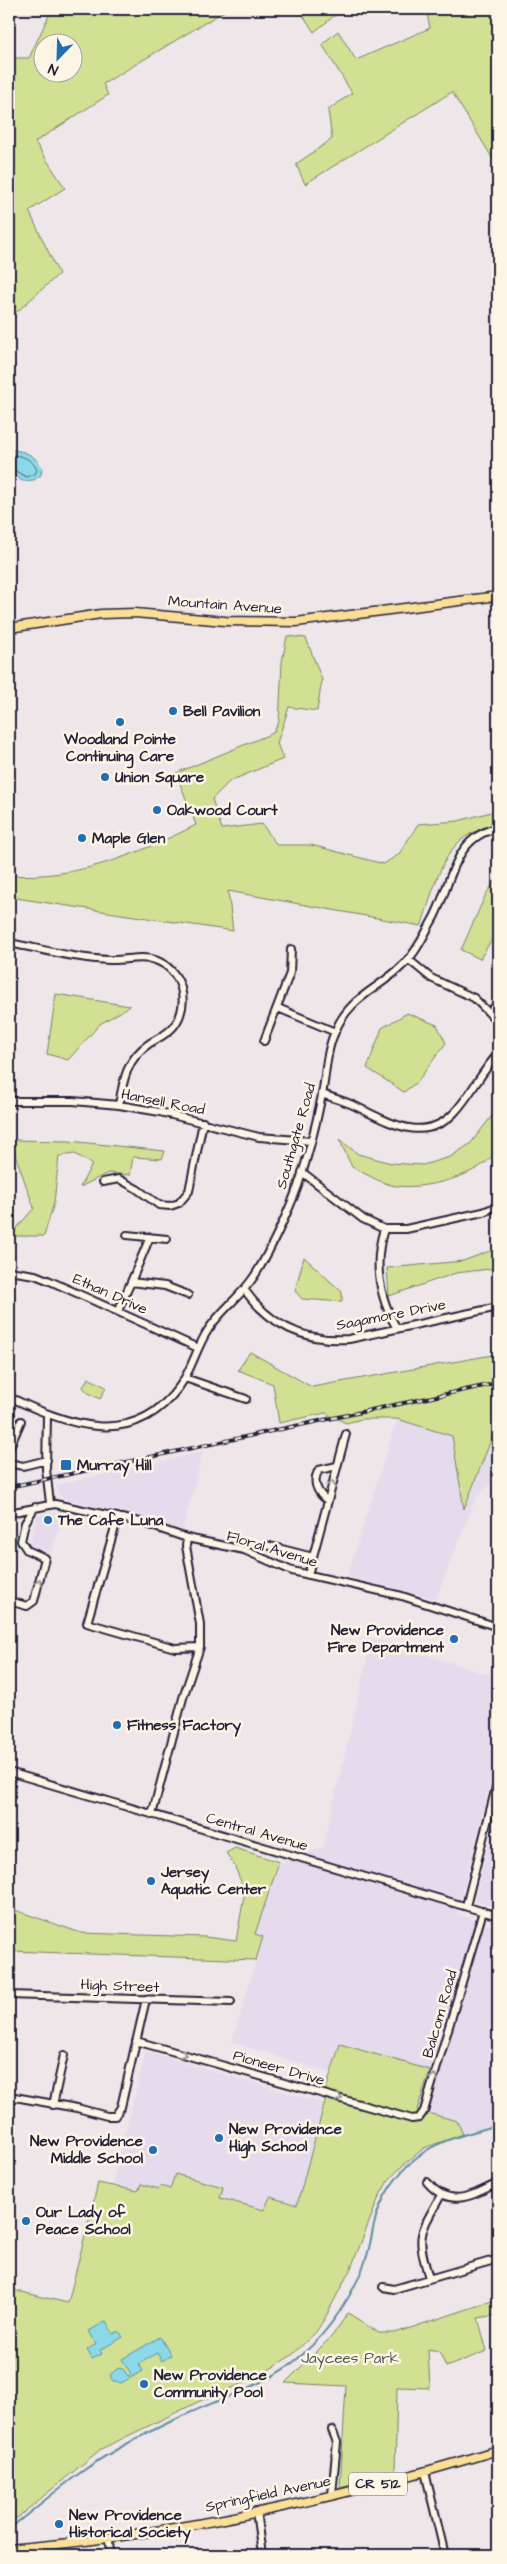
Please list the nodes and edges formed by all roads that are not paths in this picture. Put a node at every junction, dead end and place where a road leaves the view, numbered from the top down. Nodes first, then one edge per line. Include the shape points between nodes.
1 (498, 596) edge
2 (9, 628) edge
3 (498, 828) edge
4 (9, 943) edge
5 (291, 949) dead end
6 (408, 959) junction
7 (498, 1003) edge
8 (278, 1008) junction
9 (489, 1013) junction
10 (498, 1022) edge
11 (335, 1032) junction
12 (264, 1041) dead end
13 (498, 1054) edge
14 (322, 1094) junction
15 (9, 1101) edge
16 (119, 1106) junction
17 (203, 1122) junction
18 (311, 1141) junction
19 (302, 1172) junction
20 (103, 1182) dead end
21 (498, 1206) edge
22 (384, 1229) junction
23 (127, 1235) dead end
24 (150, 1237) junction
25 (168, 1239) dead end
26 (9, 1271) edge
27 (132, 1282) junction
28 (244, 1289) junction
29 (188, 1295) dead end
30 (498, 1307) edge
31 (118, 1311) junction
32 (397, 1328) junction
33 (198, 1348) junction
34 (185, 1378) junction
35 (9, 1397) edge
36 (246, 1399) dead end
37 (47, 1415) junction
38 (21, 1421) dead end
39 (12, 1434) edge
40 (346, 1434) dead end
41 (9, 1449) edge
42 (47, 1460) junction
43 (9, 1463) edge
44 (337, 1466) junction
45 (328, 1501) junction
46 (50, 1503) junction
47 (35, 1507) junction
48 (18, 1511) junction
49 (9, 1513) edge
50 (118, 1517) junction
51 (25, 1522) junction
52 (187, 1538) junction
53 (266, 1544) dead end
54 (313, 1557) junction
55 (308, 1574) junction
56 (9, 1601) edge
57 (498, 1627) edge
58 (200, 1647) junction
59 (9, 1772) edge
60 (498, 1779) edge
61 (152, 1815) junction
62 (466, 1906) junction
63 (483, 1911) junction
64 (498, 1916) edge
65 (9, 1995) edge
66 (146, 1999) junction
67 (231, 2002) dead end
68 (136, 2041) junction
69 (64, 2055) dead end
70 (9, 2096) edge
71 (52, 2104) junction
72 (415, 2119) joint
73 (427, 2182) dead end
74 (498, 2183) edge
75 (441, 2195) junction
76 (498, 2259) edge
77 (429, 2278) junction
78 (383, 2287) dead end
79 (332, 2430) dead end
80 (498, 2450) edge
81 (425, 2472) junction
82 (332, 2495) junction
83 (256, 2511) junction
84 (109, 2540) junction
85 (12, 2548) edge
86 (110, 2555) edge
87 (262, 2555) edge
88 (445, 2555) edge

1 - 2 main road, Mountain Avenue via 296,622 225,621 135,613 101,614
3 - 6 street, Southgate Road via 475,837 460,854 434,919
4 - 16 street via 94,959 156,960 175,975 183,991 184,1003 178,1020 169,1032 132,1060 123,1078
5 - 8 street via 290,973
6 - 9 street via 423,974 474,998
6 - 11 street, Southgate Road via 356,1000
7 - 9 street
8 - 11 street
8 - 12 street
9 - 10 street
11 - 14 street, Southgate Road
13 - 14 street via 454,1112 431,1127 414,1130 397,1126
14 - 18 street, Southgate Road
15 - 16 street, Hansell Road via 73,1101
16 - 17 street, Hansell Road
17 - 18 street, Hansell Road via 259,1137
17 - 20 street via 189,1191 179,1203 159,1205 118,1179
18 - 19 street, Southgate Road
19 - 22 street via 363,1219
19 - 28 street, Southgate Road via 261,1264
21 - 22 street via 406,1229
22 - 32 street via 378,1259 380,1283 386,1307
23 - 24 street
24 - 25 street
24 - 27 street
26 - 31 street, Ethan Drive via 39,1276
27 - 29 street via 165,1286
27 - 31 street
28 - 32 street, Sagamore Drive via 265,1314 304,1335 338,1340
28 - 33 street, Southgate Road via 211,1325
30 - 32 street, Sagamore Drive
31 - 33 street, Ethan Drive
33 - 34 street, Southgate Road
34 - 36 street
34 - 37 street, Southgate Road via 158,1409 126,1424 91,1427
35 - 37 street, Southgate Road
37 - 42 street
38 - 39 street
39 - 41 street
40 - 44 street
42 - 43 street via 22,1466
42 - 46 street
45 -> 44 street
44 - 45 street via 319,1470 315,1478 317,1491
45 - 54 street
46 - 47 street, Floral Avenue
46 - 50 street, Floral Avenue
47 - 48 street, Floral Avenue
47 - 51 street
48 - 49 street, Floral Avenue
48 - 51 street
50 - 52 street, Floral Avenue
50 - 58 street via 87,1623 175,1648
56 -> 51 street via 27,1606 32,1604 45,1561 43,1556 23,1545
52 - 55 street, Floral Avenue via 244,1550 282,1568
52 - 58 street via 201,1632
53 - 54 street
54 - 55 street
55 - 57 street, Floral Avenue via 402,1596
58 - 61 street
59 - 61 street, Central Avenue
60 - 62 street
61 - 62 street, Central Avenue
62 - 63 street, Central Avenue
63 - 64 street, Central Avenue
72 -> 63 street, Balcom Road via 424,2111
65 - 66 street, High Street
66 - 67 street, High Street
66 - 68 street
68 - 71 street via 121,2107 115,2116
68 -> 72 street, Pioneer Drive
69 - 71 street
70 - 71 street
73 - 75 street
74 - 75 street via 469,2196 454,2198
75 - 77 street via 420,2239
76 - 77 street
77 - 78 street via 394,2290
79 - 82 street via 337,2442
80 - 81 main road, Springfield Avenue / CR 512
81 - 82 main road, Springfield Avenue / CR 512
81 - 88 street
82 - 83 main road, Springfield Avenue / CR 512
83 - 84 main road, Springfield Avenue / CR 512
83 - 87 street
84 - 85 main road, Springfield Avenue / CR 512
84 - 86 street

